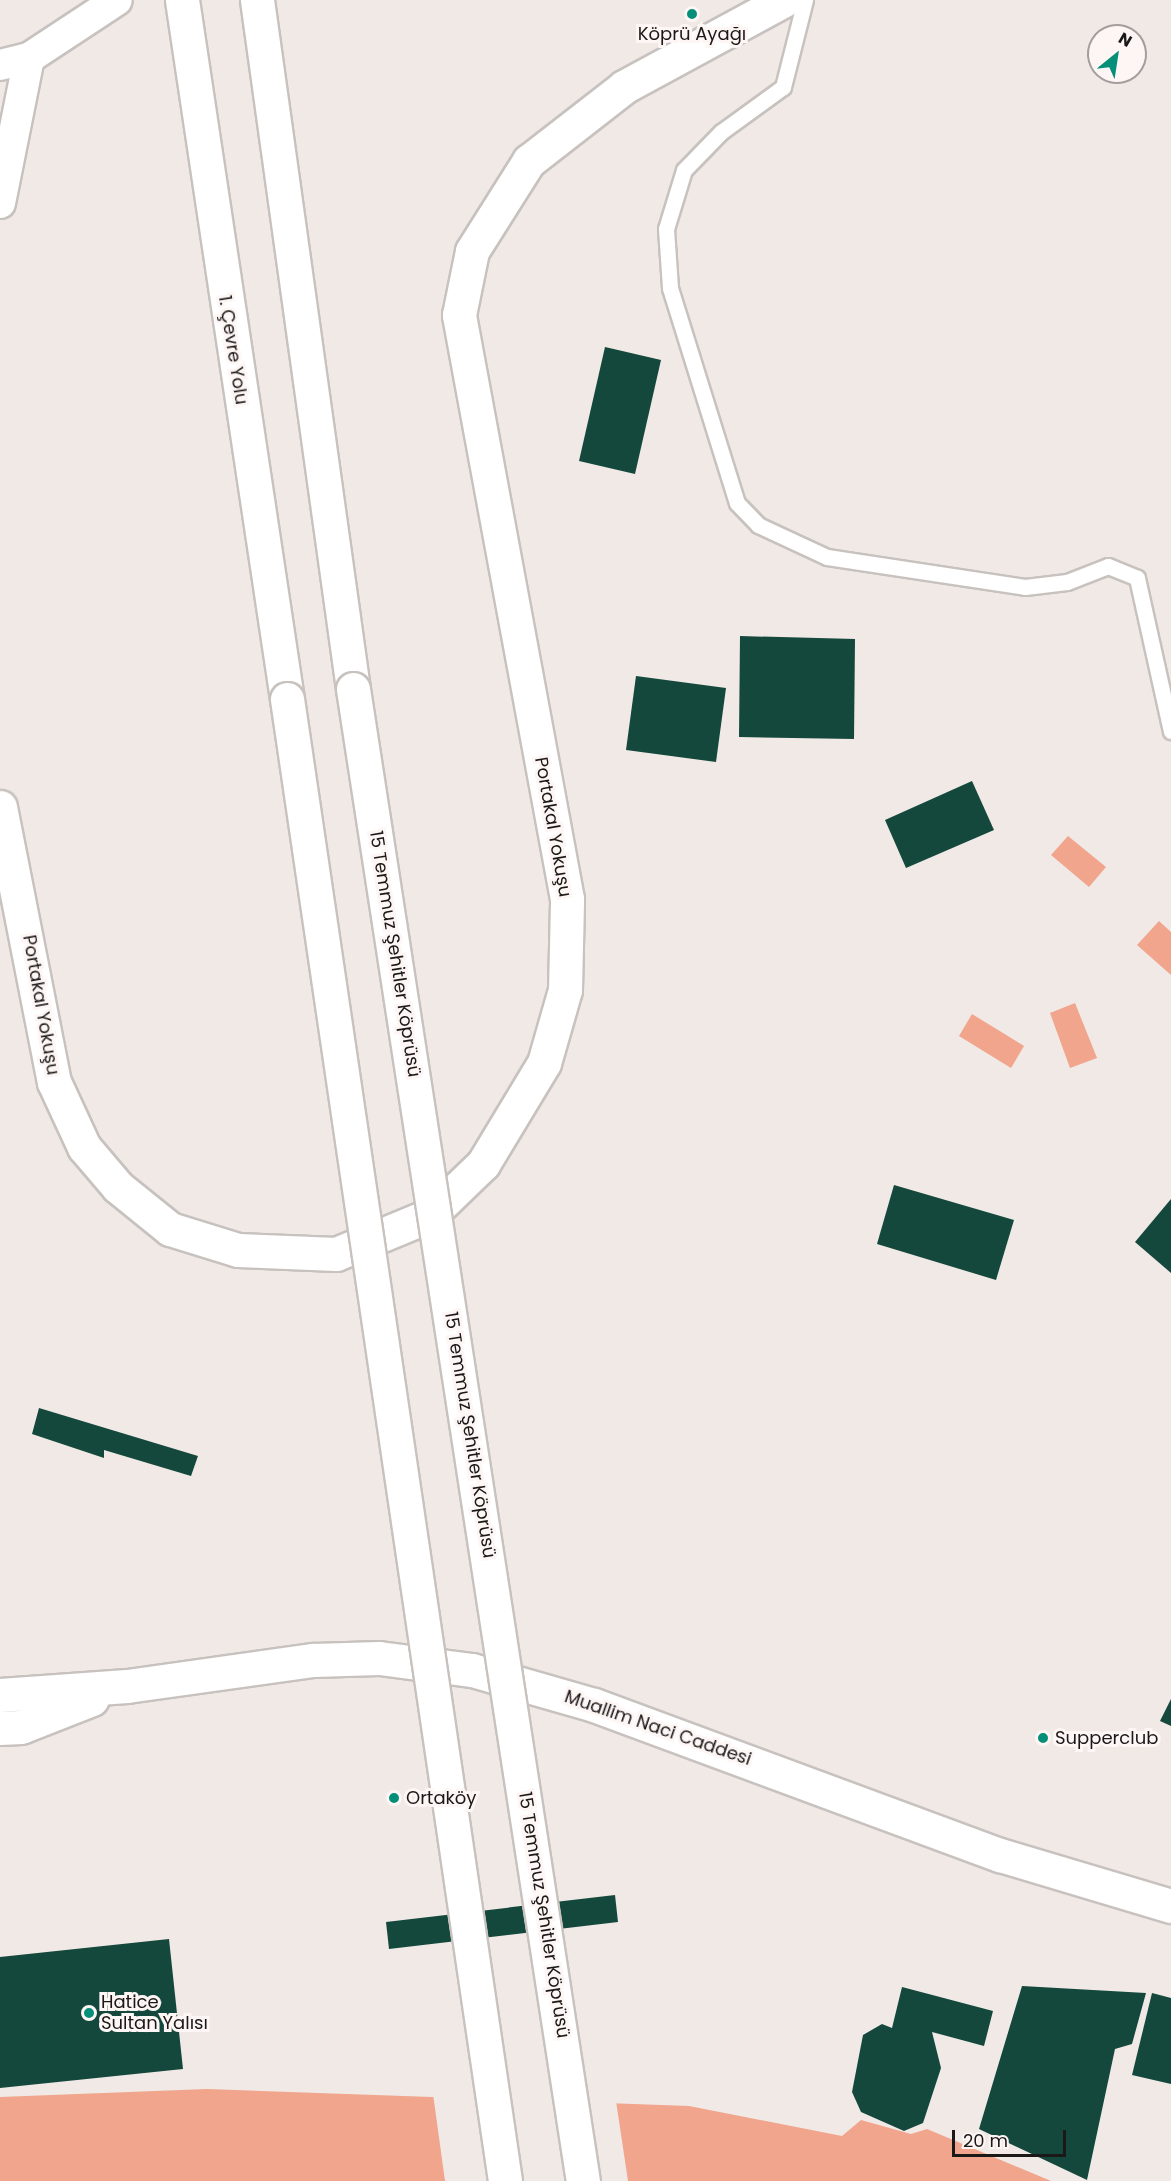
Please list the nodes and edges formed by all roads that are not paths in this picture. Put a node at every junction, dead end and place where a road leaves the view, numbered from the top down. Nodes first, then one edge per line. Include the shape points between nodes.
1 (117, 0) edge
2 (182, 0) edge
3 (258, 0) edge
4 (784, 0) edge
5 (805, 0) edge
6 (29, 58) junction
7 (0, 65) edge
8 (0, 203) edge
9 (1171, 731) edge
10 (0, 807) edge
11 (127, 1686) junction
12 (0, 1695) edge
13 (0, 1728) edge
14 (1171, 1906) edge
15 (505, 2181) edge
16 (584, 2181) edge

1 - 6 street
2 - 15 main road, 1. Çevre Yolu, bridge
3 - 16 main road, 15 Temmuz Şehitler Köprüsü, bridge via 353,689
4 - 10 main road, Portakal Yokuşu via 624,87 529,160 472,251 459,315 567,899 565,990 544,1063 483,1164 430,1215 336,1254 238,1250 170,1229 118,1188 84,1147 54,1082
5 - 9 lane via 783,87 721,132 684,170 666,230 670,288 737,503 758,525 827,558 1025,587 1068,582 1108,566 1137,578
6 - 7 street
6 - 8 street
11 - 12 main road, Muallim Naci Caddesi
11 - 13 main road, Muallim Naci Caddesi via 21,1727
11 - 14 main road, Muallim Naci Caddesi via 313,1660 379,1658 472,1670 594,1705 1000,1856

